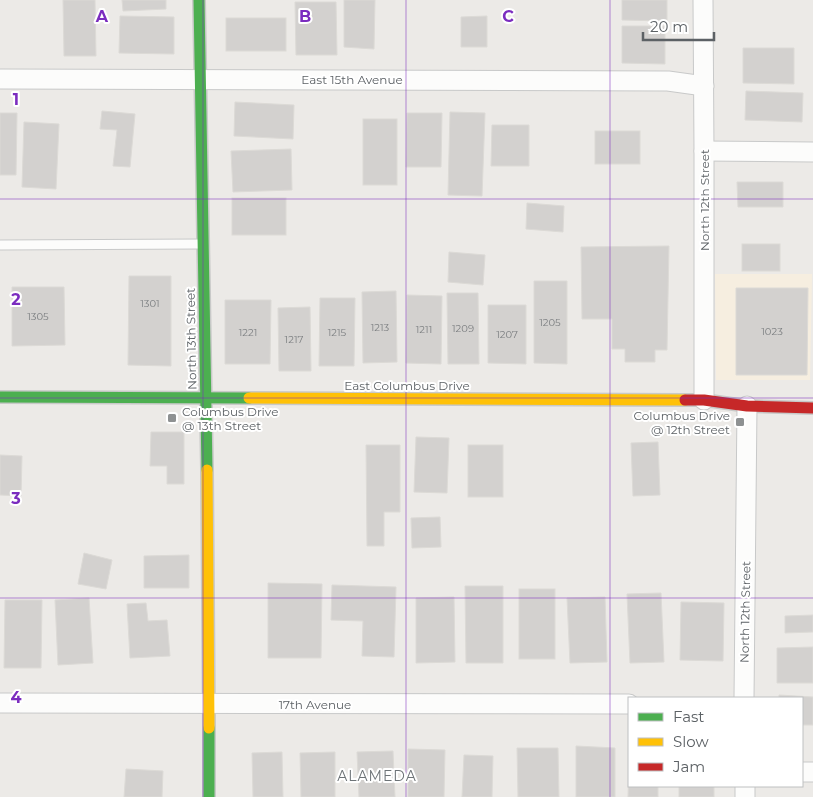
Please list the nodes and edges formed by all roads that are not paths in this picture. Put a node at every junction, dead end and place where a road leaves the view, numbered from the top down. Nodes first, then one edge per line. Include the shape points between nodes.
1 (199, 0) edge
2 (703, 0) edge
3 (0, 79) edge
4 (200, 79) junction
5 (704, 86) junction
6 (704, 151) junction
7 (813, 152) edge
8 (0, 244) edge
9 (203, 244) junction
10 (0, 397) edge
11 (206, 398) junction
12 (704, 400) junction
13 (747, 406) junction
14 (813, 408) edge
15 (744, 697) edge
16 (0, 703) edge
17 (209, 704) junction
18 (628, 704) edge
19 (209, 797) edge

1 - 4 main road, North 13th Street
2 - 5 street, North 12th Street
3 - 4 street, East 15th Avenue
4 - 5 street, East 15th Avenue via 668,81
4 - 9 main road, North 13th Street
5 - 6 street, North 12th Street
6 - 7 street
6 - 12 street, North 12th Street
8 - 9 lane
9 - 11 main road, North 13th Street
10 - 11 main road, East Columbus Drive
11 - 12 main road, East Columbus Drive
11 - 17 main road, North 13th Street
12 - 13 main road, East Columbus Drive
13 - 14 main road, East Columbus Drive
13 - 15 street, North 12th Street
16 - 17 street, 17th Avenue
17 - 18 street, 17th Avenue
17 - 19 main road, North 13th Street

